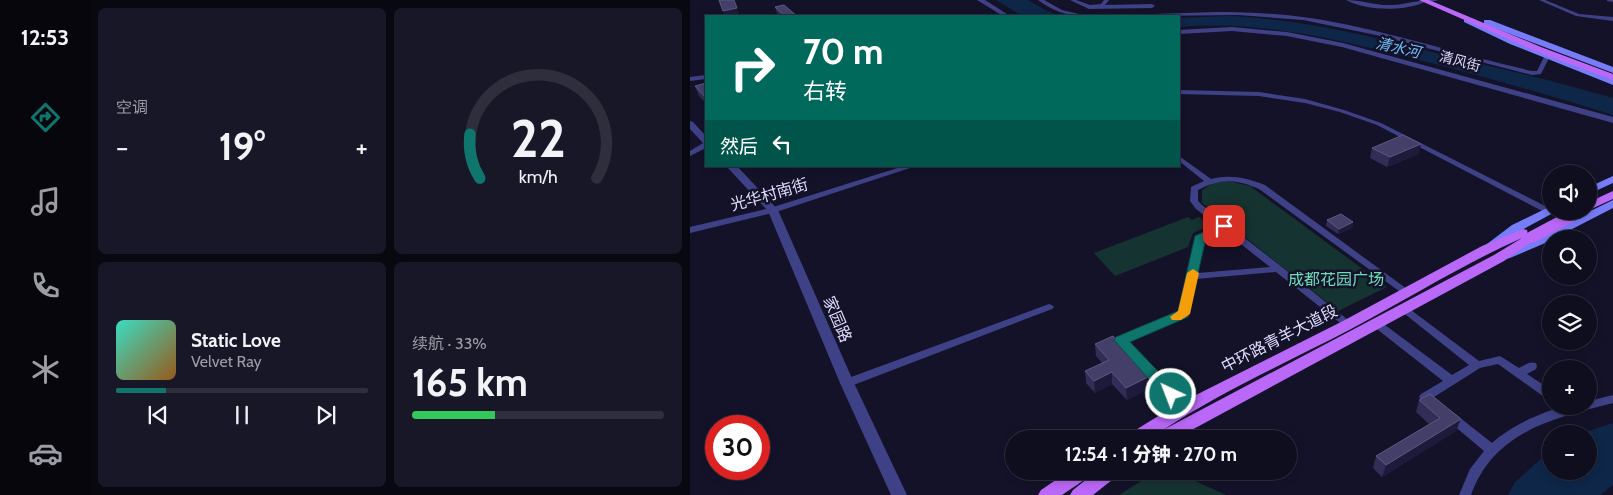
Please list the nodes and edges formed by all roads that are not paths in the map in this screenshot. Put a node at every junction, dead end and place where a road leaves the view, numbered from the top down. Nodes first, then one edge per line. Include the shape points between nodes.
1 (980, 0) edge
2 (1040, 0) edge
3 (1072, 0) edge
4 (1107, 0) edge
5 (1348, 0) edge
6 (1541, 0) edge
7 (1609, 0) edge
8 (1430, 1) edge
9 (1613, 1) edge
10 (1152, 6) dead end
11 (1093, 7) joint
12 (1105, 7) junction
13 (1005, 15) edge
14 (1081, 15) edge
15 (1178, 15) edge
16 (1461, 15) junction
17 (1613, 20) edge
18 (1180, 32) edge
19 (1547, 56) junction
20 (1613, 74) edge
21 (705, 77) edge
22 (690, 79) edge
23 (1613, 82) edge
24 (1180, 92) edge
25 (1613, 118) edge
26 (690, 124) edge
27 (705, 140) edge
28 (705, 146) edge
29 (690, 154) edge
30 (1180, 159) edge
31 (732, 167) edge
32 (909, 167) edge
33 (1613, 179) edge
34 (1208, 180) junction
35 (1597, 187) edge
36 (1613, 187) edge
37 (1613, 194) edge
38 (1597, 195) edge
39 (1597, 203) edge
40 (1613, 203) edge
41 (1542, 207) edge
42 (773, 210) junction
43 (1542, 215) edge
44 (1551, 220) edge
45 (1561, 220) edge
46 (1224, 226) junction
47 (690, 230) edge
48 (1527, 235) junction
49 (1486, 248) junction
50 (1499, 258) junction
51 (1278, 269) junction
52 (1192, 276) junction
53 (1406, 292) junction
54 (1049, 308) dead end
55 (1404, 309) junction
56 (1348, 324) junction
57 (1377, 324) junction
58 (1477, 365) junction
59 (1532, 366) dead end
60 (1520, 373) junction
61 (1450, 380) junction
62 (847, 383) junction
63 (1542, 389) edge
64 (1613, 399) edge
65 (1597, 403) edge
66 (1184, 408) junction
67 (1550, 415) edge
68 (1149, 430) edge
69 (1177, 430) edge
70 (1492, 450) junction
71 (1070, 480) edge
72 (1099, 480) edge
73 (899, 495) edge
74 (1047, 495) edge
75 (1079, 495) edge
76 (1465, 495) edge

1 - 13 street
2 - 14 street
3 - 11 street
4 - 12 street
5 - 8 street via 1390,9
6 - 17 street via 1578,15
7 - 9 street
8 - 16 main road
10 - 12 street
11 - 12 street
15 - 19 street via 1230,13 1303,19 1532,73 1539,73
16 - 19 main road via 1483,29
16 - 20 main road
16 - 20 main road via 1539,48
18 - 25 street, 清风街 via 1232,29 1306,37
19 - 23 main road
21 - 22 street
24 - 41 street via 1259,94 1306,101 1342,111 1379,124
26 - 27 street
28 - 29 street
30 - 34 street
31 - 42 street, 家园路
32 - 42 street, 光华村南街
33 - 35 main road
34 - 46 street via 1194,188 1194,201
34 - 53 street via 1246,180 1262,187
36 - 38 main road
37 - 39 main road
40 - 50 main road
42 - 47 street, 光华村南街
42 - 62 street, 家园路
43 - 49 main road
44 - 48 main road
45 - 48 main road, bridge
46 - 51 street
46 - 52 street via 1201,236
48 - 49 main road, 中环路青羊大道段
48 - 50 main road, 中环路青羊大道段
49 - 53 main road, 中环路青羊大道段
50 - 55 main road, 中环路青羊大道段
51 - 52 street
51 - 56 street
52 - 66 street via 1184,314 1121,340
53 - 56 main road, 中环路青羊大道段
54 - 62 street
55 - 57 main road, 中环路青羊大道段
55 - 58 street
56 - 66 main road, 中环路青羊大道段
57 - 61 street
57 - 69 main road, 中环路青羊大道段
58 - 60 street via 1500,360
58 - 61 street
59 - 60 street
60 - 63 street
61 - 70 street via 1425,397
62 - 73 street, 家园路
64 - 65 street
66 - 68 main road, 中环路青羊大道段
67 - 70 street via 1532,422
70 - 76 street via 1476,471
71 - 74 main road
72 - 75 main road

